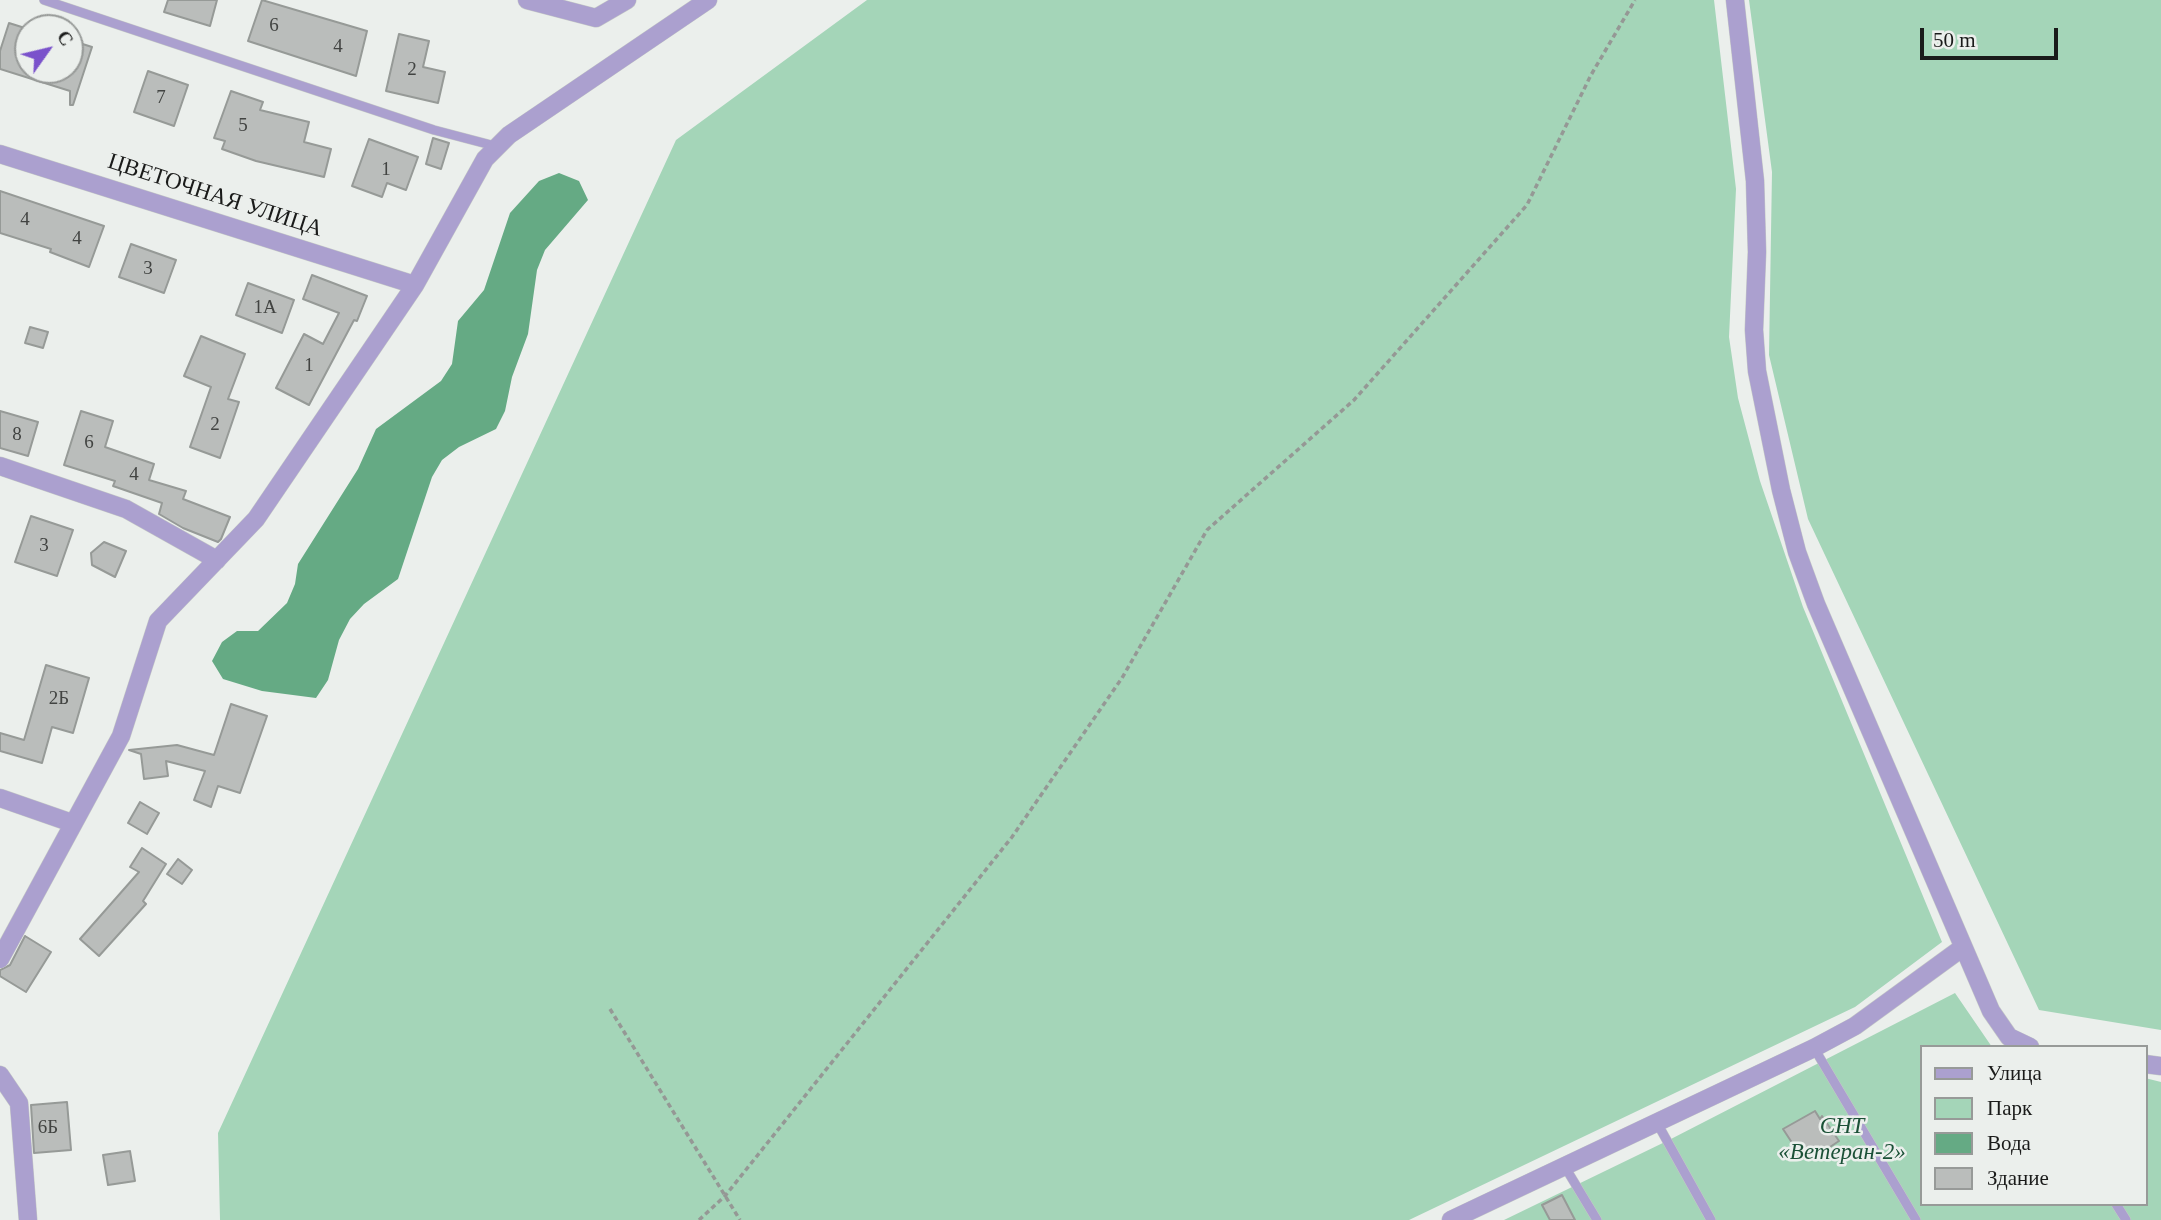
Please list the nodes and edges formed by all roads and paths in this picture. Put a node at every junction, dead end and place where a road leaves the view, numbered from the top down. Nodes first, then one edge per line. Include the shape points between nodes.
1 (44, 0) edge
2 (527, 0) edge
3 (627, 0) edge
4 (708, 0) edge
5 (1635, 0) edge
6 (1735, 0) edge
7 (495, 146) junction
8 (0, 154) edge
9 (415, 285) junction
10 (0, 467) edge
11 (217, 560) junction
12 (0, 799) edge
13 (72, 823) junction
14 (1962, 948) junction
15 (0, 959) edge
16 (610, 1009) dead end
17 (2012, 1042) edge
18 (1814, 1048) junction
19 (0, 1075) edge
20 (1656, 1122) junction
21 (1564, 1167) junction
22 (725, 1196) junction
23 (29, 1220) edge
24 (699, 1220) edge
25 (740, 1220) edge
26 (1451, 1220) edge
27 (1597, 1220) edge
28 (1711, 1220) edge
29 (1916, 1220) edge

1 - 7 lane via 434,130
2 - 3 street via 596,18
4 - 7 street
5 - 22 path via 1591,75 1527,205 1354,400 1208,530 1122,678 1012,837
6 - 14 street via 1755,181 1756,371 1780,490 1816,604
7 - 9 street
8 - 9 street, ЦВЕТОЧНАЯ УЛИЦА
9 - 11 street via 256,519
10 - 11 street via 126,509
11 - 13 street via 158,621 121,736
12 - 13 street
13 - 15 street
14 - 17 street via 1991,1011
14 - 18 street via 1855,1026
16 - 22 path
18 - 20 street
18 - 29 lane
19 - 23 street via 19,1103
20 - 21 street
20 - 28 lane
21 - 26 street
21 - 27 lane
22 - 24 path
22 - 25 path

